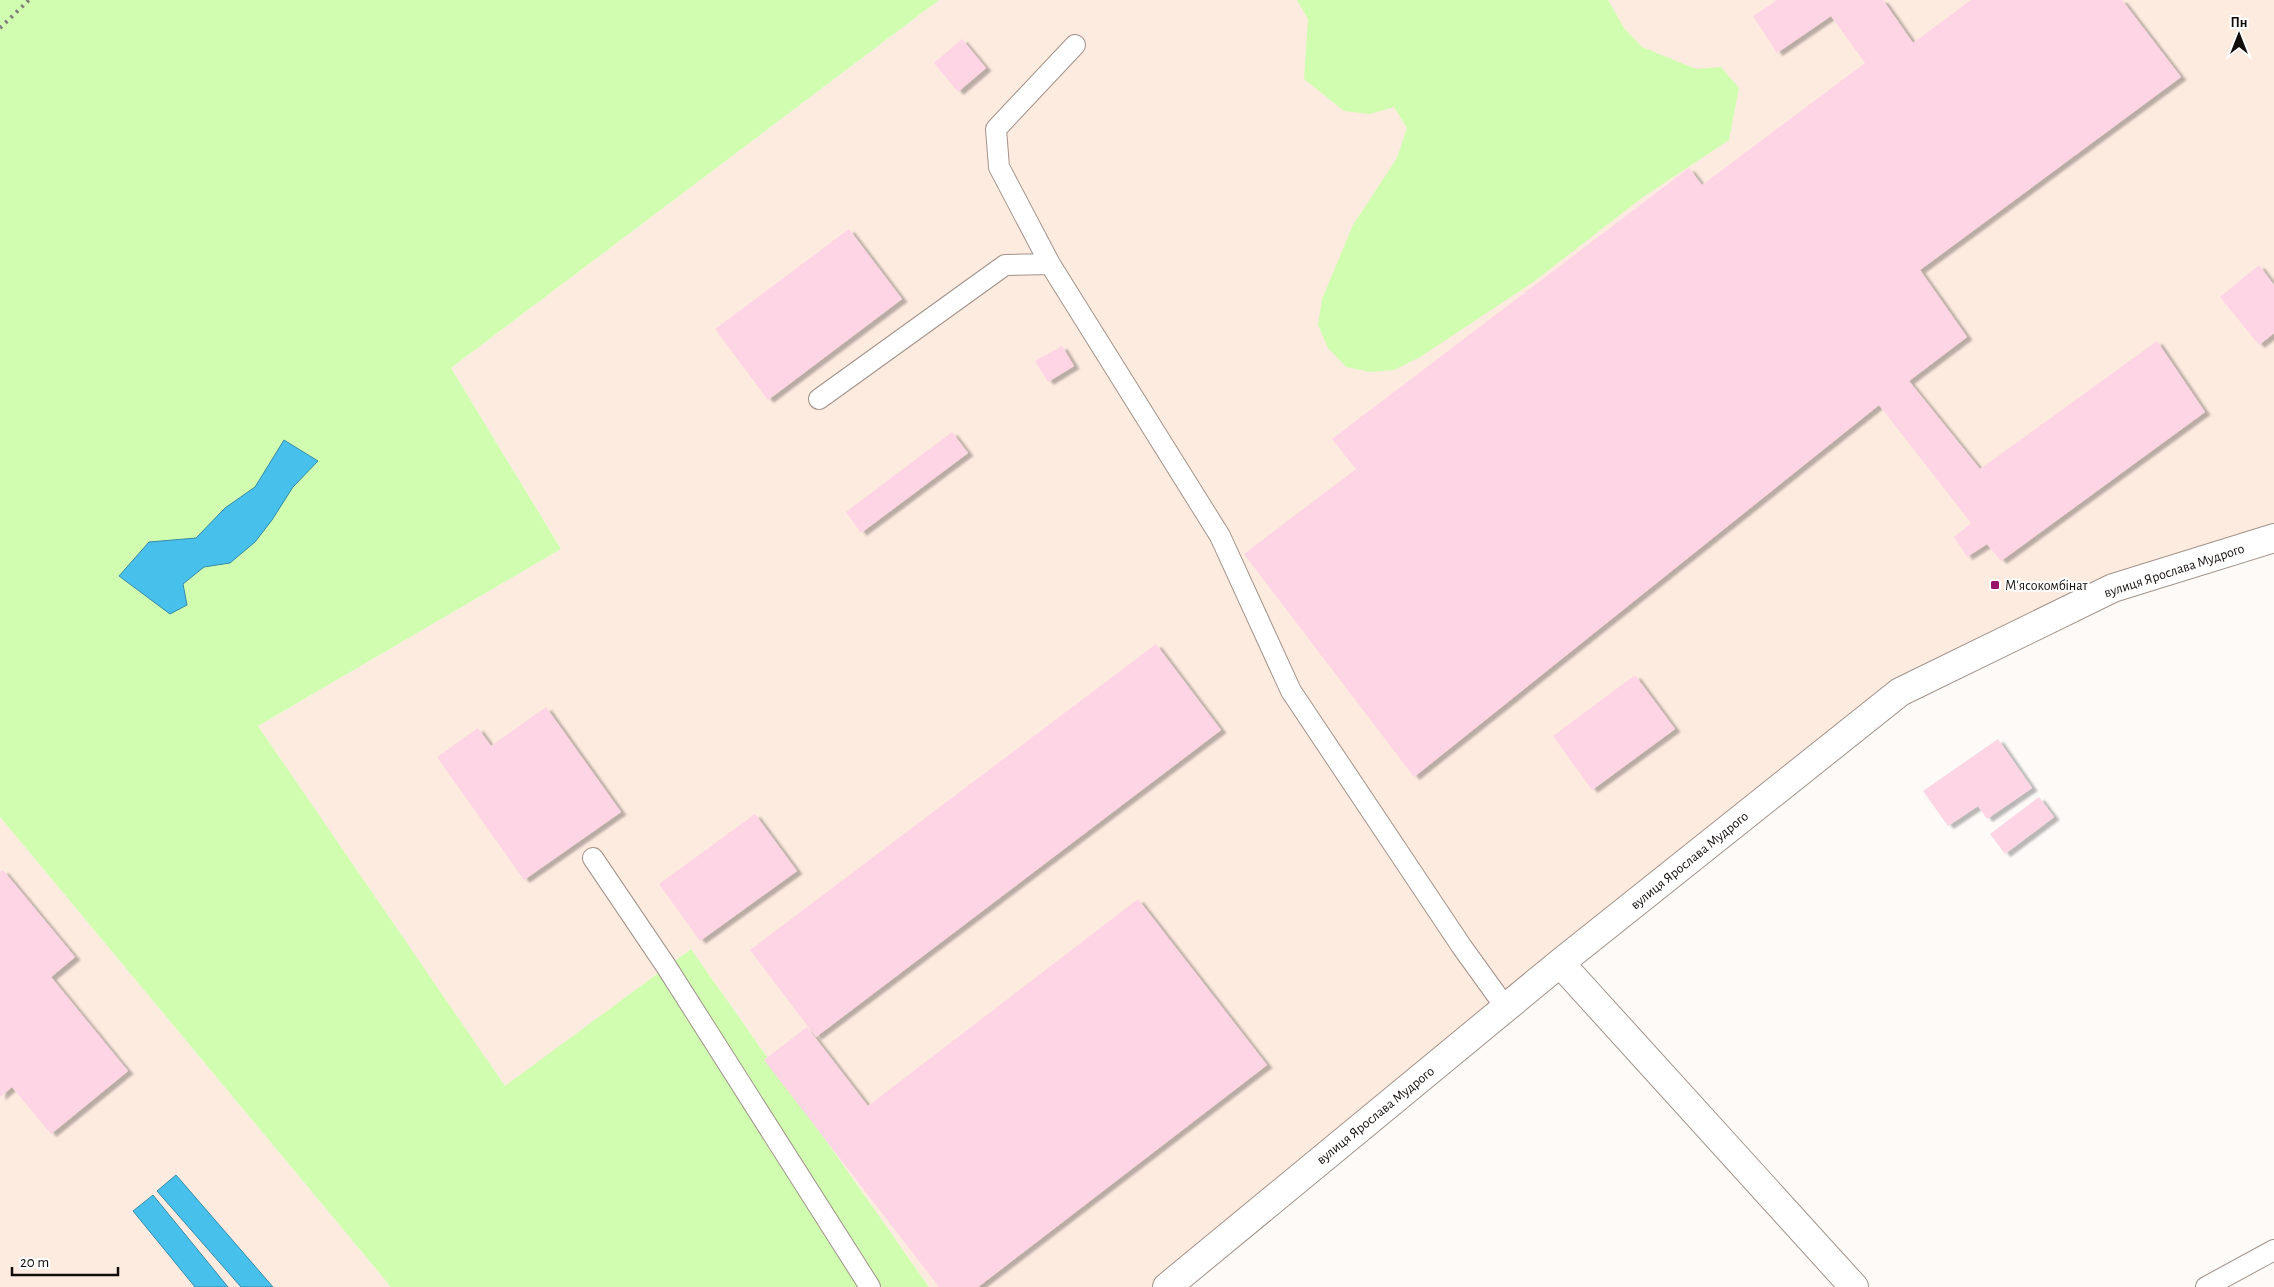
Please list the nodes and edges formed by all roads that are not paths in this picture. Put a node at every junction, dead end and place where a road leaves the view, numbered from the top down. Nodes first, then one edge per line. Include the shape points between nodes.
1 (1074, 45) dead end
2 (1050, 264) junction
3 (819, 399) dead end
4 (2274, 538) edge
5 (593, 858) dead end
6 (1560, 963) junction
7 (1506, 1008) junction
8 (2274, 1250) edge
9 (870, 1287) edge
10 (1167, 1287) edge
11 (1854, 1287) edge
12 (2206, 1287) edge

1 - 2 lane via 996,129 999,167
2 - 3 lane via 1004,266
2 - 7 lane via 1220,536 1291,691
4 - 6 main road, вулиця Ярослава Мудрого via 2113,588 1900,692
5 - 9 lane via 666,966
6 - 7 main road, вулиця Ярослава Мудрого
6 - 11 main road
7 - 10 main road, вулиця Ярослава Мудрого
8 - 12 lane

